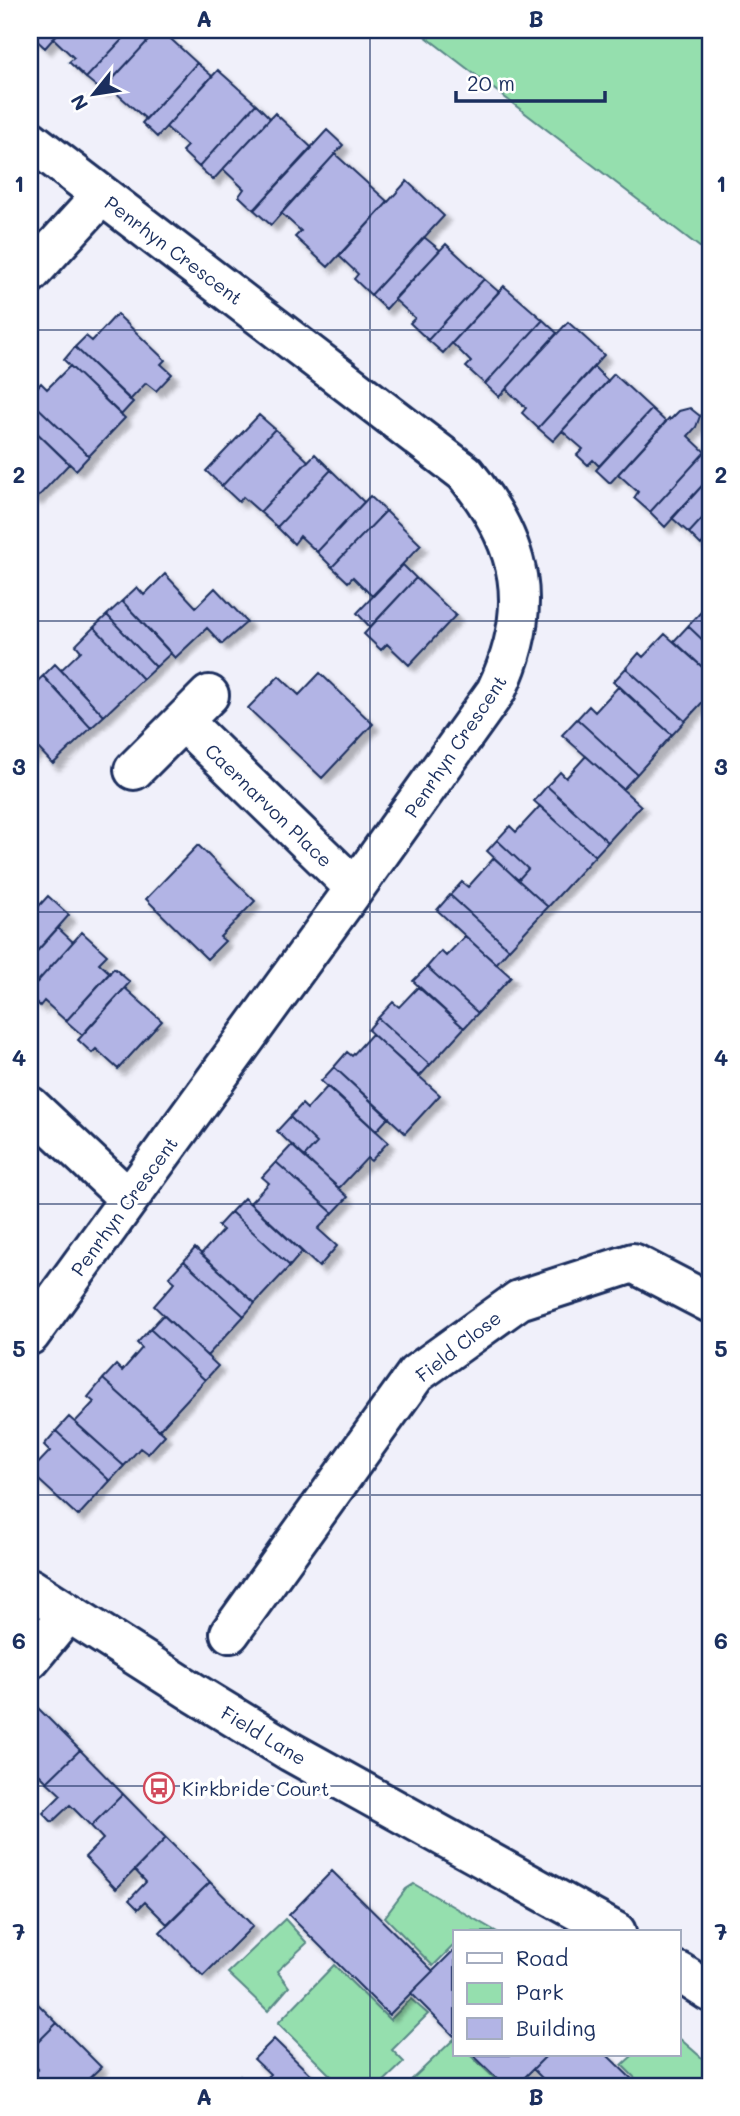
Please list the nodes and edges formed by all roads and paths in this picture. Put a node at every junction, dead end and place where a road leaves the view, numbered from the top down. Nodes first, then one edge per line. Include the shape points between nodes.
1 (30, 141) edge
2 (102, 195) junction
3 (30, 274) edge
4 (134, 770) dead end
5 (355, 888) junction
6 (30, 1105) edge
7 (129, 1199) junction
8 (710, 1303) edge
9 (30, 1335) edge
10 (30, 1587) edge
11 (68, 1613) junction
12 (230, 1633) dead end
13 (30, 1660) edge
14 (612, 1930) edge
15 (680, 1973) edge
16 (710, 1992) edge

1 - 2 street, Penrhyn Crescent
2 - 3 street
2 - 5 street, Penrhyn Crescent via 465,473 493,510 510,544 520,605 509,664 496,691
4 - 5 street, Caernarvon Place via 196,708
5 - 7 street, Penrhyn Crescent
6 - 7 street
7 - 9 street, Penrhyn Crescent
8 - 12 street, Field Close via 633,1263 519,1300 416,1374
10 - 11 street, Field Lane
11 - 13 street
11 - 14 street, Field Lane via 291,1752
15 - 16 street

